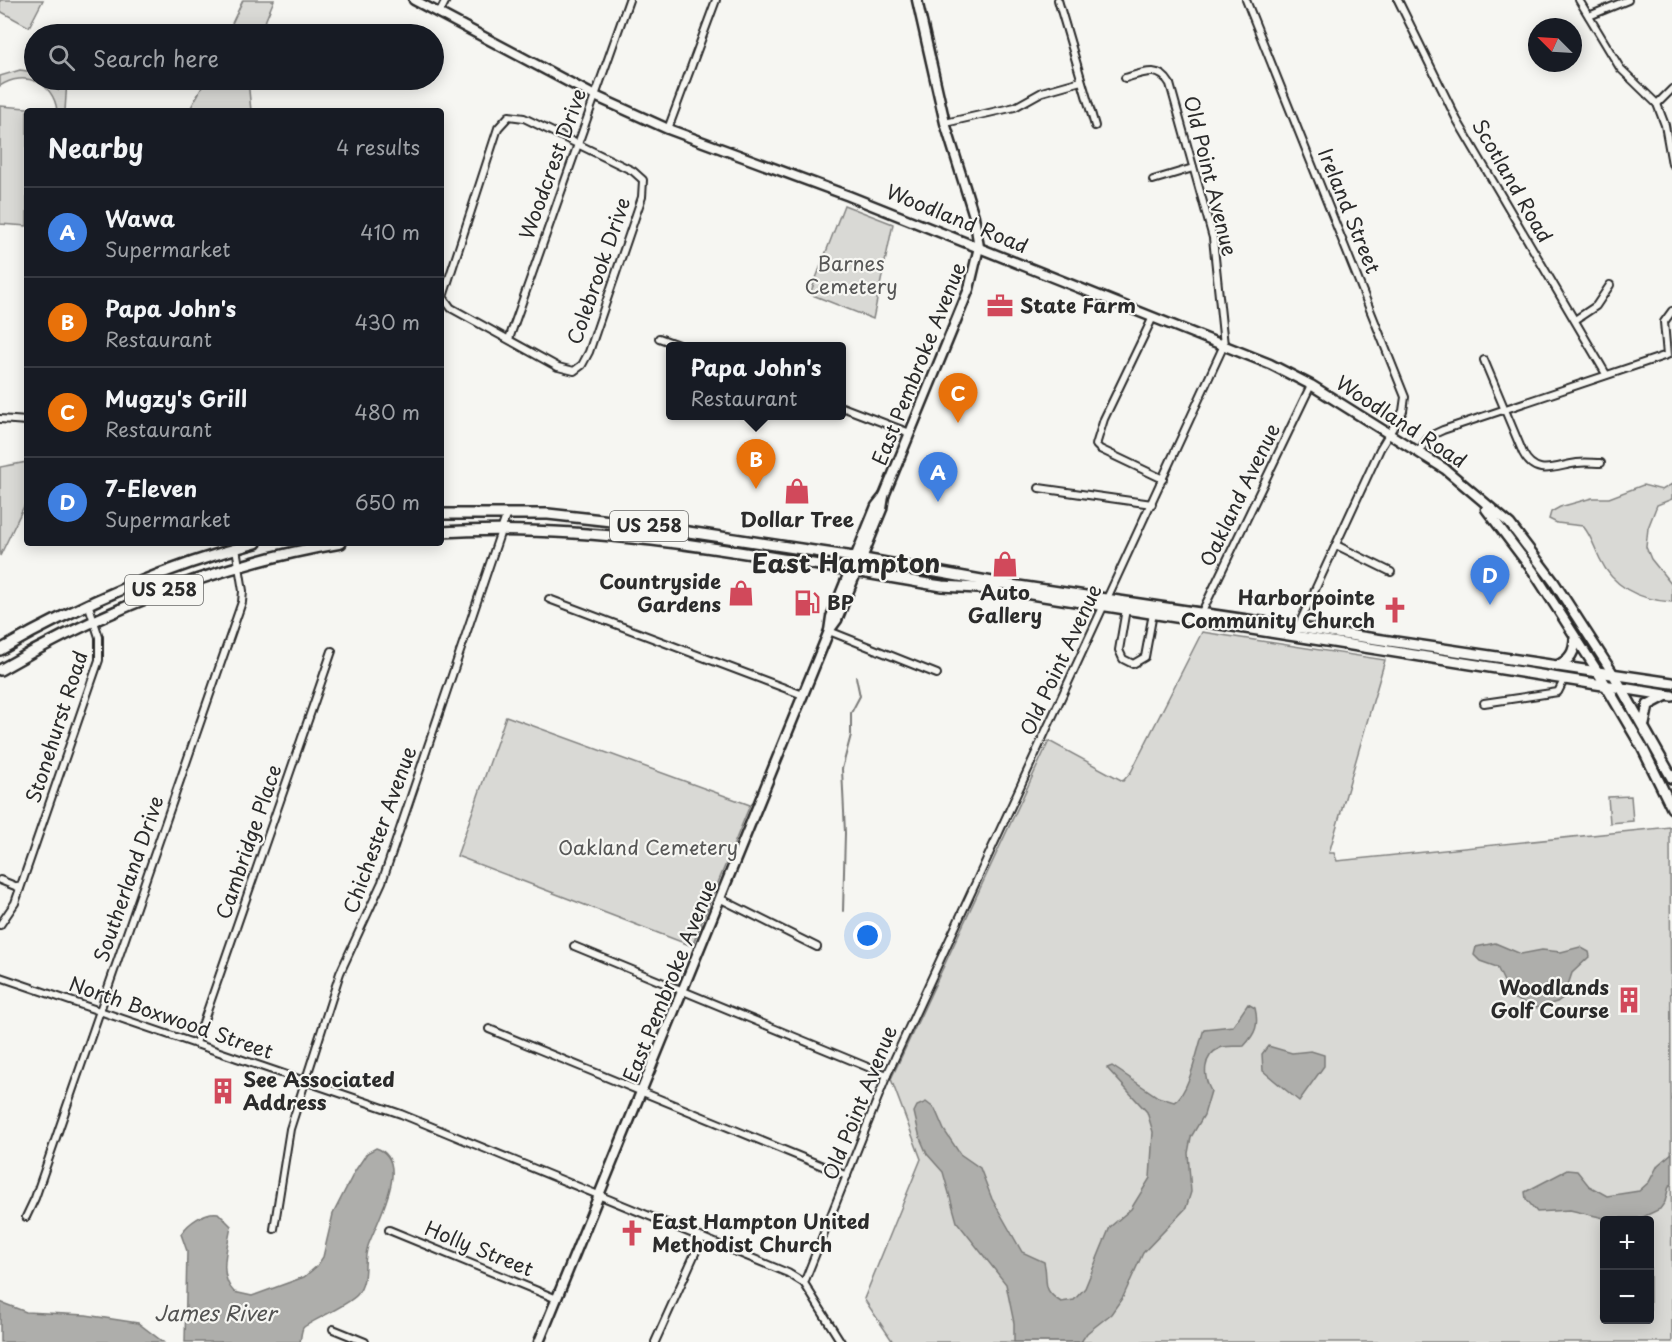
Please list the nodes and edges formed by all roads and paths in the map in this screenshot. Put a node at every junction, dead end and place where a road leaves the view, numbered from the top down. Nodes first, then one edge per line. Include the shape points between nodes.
1 (414, 0) edge
2 (446, 0) edge
3 (629, 0) edge
4 (716, 0) edge
5 (917, 0) edge
6 (1058, 0) edge
7 (1246, 0) edge
8 (1398, 0) edge
9 (1579, 0) edge
10 (1628, 0) edge
11 (440, 14) junction
12 (1589, 16) junction
13 (1125, 78) dead end
14 (1081, 81) junction
15 (1672, 89) edge
16 (595, 96) junction
17 (1657, 104) junction
18 (945, 123) junction
19 (1095, 126) dead end
20 (668, 129) junction
21 (576, 144) junction
22 (1672, 164) edge
23 (1193, 168) junction
24 (1153, 180) dead end
25 (979, 247) junction
26 (1610, 285) dead end
27 (1672, 311) edge
28 (1153, 317) junction
29 (1575, 320) junction
30 (659, 338) dead end
31 (509, 339) junction
32 (670, 342) edge
33 (1224, 345) junction
34 (1484, 360) dead end
35 (1606, 374) junction
36 (1311, 385) junction
37 (846, 409) edge
38 (1505, 410) junction
39 (0, 419) edge
40 (24, 421) edge
41 (910, 433) junction
42 (1389, 433) junction
43 (1418, 452) junction
44 (1601, 463) dead end
45 (1163, 479) junction
46 (1040, 488) dead end
47 (1474, 494) junction
48 (1152, 504) junction
49 (507, 513) junction
50 (444, 514) edge
51 (501, 530) junction
52 (444, 532) edge
53 (1336, 545) junction
54 (244, 546) edge
55 (328, 546) edge
56 (236, 548) junction
57 (858, 558) junction
58 (240, 566) junction
59 (1543, 566) junction
60 (853, 571) junction
61 (1533, 571) junction
62 (1391, 572) dead end
63 (549, 599) dead end
64 (88, 603) junction
65 (1106, 603) junction
66 (1126, 609) junction
67 (1153, 613) junction
68 (1200, 617) junction
69 (93, 620) junction
70 (830, 631) junction
71 (1296, 632) junction
72 (1575, 638) junction
73 (0, 650) edge
74 (333, 651) dead end
75 (1557, 666) junction
76 (0, 670) edge
77 (1598, 672) junction
78 (937, 674) dead end
79 (1614, 675) junction
80 (1564, 680) junction
81 (1672, 683) edge
82 (1608, 688) junction
83 (1623, 690) junction
84 (803, 695) junction
85 (1669, 696) edge
86 (1484, 703) dead end
87 (1644, 724) junction
88 (1672, 778) edge
89 (1672, 808) edge
90 (0, 880) edge
91 (20, 888) junction
92 (721, 900) junction
93 (0, 925) edge
94 (574, 946) dead end
95 (817, 947) dead end
96 (0, 977) edge
97 (684, 991) junction
98 (101, 1011) junction
99 (489, 1029) dead end
100 (196, 1043) junction
101 (887, 1075) junction
102 (306, 1080) junction
103 (642, 1092) junction
104 (848, 1176) junction
105 (600, 1195) junction
106 (26, 1217) dead end
107 (274, 1229) dead end
108 (389, 1230) dead end
109 (702, 1238) junction
110 (804, 1283) junction
111 (557, 1299) junction
112 (333, 1329) dead end
113 (365, 1342) edge
114 (539, 1342) edge
115 (655, 1342) edge
116 (841, 1342) edge

1 - 11 main road, Woodland Road
2 - 11 street
3 - 16 street, Woodcrest Drive
4 - 20 street
5 - 18 main road, East Pembroke Avenue
6 - 14 street
7 - 42 street, Ireland Street via 1402,384 1404,406
8 - 29 street, Scotland Road via 1457,120
9 - 12 street
10 - 12 street
11 - 16 main road, Woodland Road
12 - 17 street via 1620,68
13 - 23 street, Old Point Avenue via 1155,71 1167,78
14 - 18 street via 1038,94 1015,107
14 - 19 street
15 - 17 street
16 - 20 main road, Woodland Road
16 - 21 street, Woodcrest Drive
17 - 22 street
18 - 25 main road, East Pembroke Avenue via 974,216
20 - 25 main road, Woodland Road
21 - 31 street, Woodcrest Drive
21 - 31 street via 524,118 509,116 498,128 444,288 444,300 451,308
21 - 31 street, Colebrook Drive via 633,171 643,180 642,197 589,352 579,369 564,370
23 - 24 street
23 - 33 street, Old Point Avenue via 1213,238
25 - 28 main road, Woodland Road
25 - 41 main road, East Pembroke Avenue via 972,279
26 - 29 street via 1596,306
27 - 35 street via 1664,322 1667,355
28 - 33 main road, Woodland Road
28 - 45 street via 1104,419 1096,445
29 - 35 street, Scotland Road
30 - 32 street
33 - 36 main road, Woodland Road
33 - 45 street, Old Point Avenue
34 - 38 street
35 - 38 street
36 - 42 main road, Woodland Road
36 - 68 street, Oakland Avenue
37 - 41 street
38 - 43 street via 1436,433
38 - 44 street via 1526,459 1535,467 1546,470
39 - 40 street
41 - 57 main road, East Pembroke Avenue via 884,496 876,506
42 - 43 main road, Woodland Road
42 - 53 street, Ireland Street
43 - 47 main road, Woodland Road
45 - 48 street, Old Point Avenue
46 - 48 street
47 - 59 main road, Woodland Road via 1510,524
47 - 61 main road, Woodland Road
48 - 65 street, Old Point Avenue
49 - 50 main road, US 258
49 - 51 street, Chichester Avenue
49 - 57 main road, US 258 via 604,519
51 - 52 main road, US 258
51 - 60 main road, US 258 via 653,541
51 - 102 street, Chichester Avenue via 382,882 340,973
53 - 62 street
53 - 71 street, Ireland Street
54 - 56 main road, US 258
55 - 58 main road, US 258
56 - 58 street, Southerland Drive
56 - 64 main road, US 258 via 189,562
57 - 60 main road, East Pembroke Avenue
57 - 65 main road, US 258
58 - 69 main road, US 258 via 187,581
58 - 98 street, Southerland Drive via 242,602
59 - 61 main road
59 - 79 main road, Woodland Road
60 - 65 main road, US 258
60 - 70 main road, East Pembroke Avenue
61 - 72 main road, Woodland Road
63 - 84 street
64 - 69 street, Stonehurst Road
64 - 73 main road, US 258
65 - 66 main road, US 258
65 - 68 main road, US 258
65 - 101 street, Old Point Avenue
66 - 67 main road, US 258
66 - 67 street via 1119,650 1123,659 1133,664 1144,657
67 - 68 main road, US 258
68 - 71 main road, US 258
69 - 76 main road, US 258
69 - 91 street, Stonehurst Road via 100,646 99,660
70 - 78 street
70 - 84 main road, East Pembroke Avenue
71 - 75 main road, US 258
71 - 80 main road, US 258
72 - 75 main road via 1573,653
72 - 77 main road, Woodland Road
74 - 100 street, Cambridge Place
75 - 77 main road, US 258
77 - 79 main road, US 258
77 - 82 main road, Woodland Road
79 - 81 main road, US 258
79 - 83 main road, Woodland Road
80 - 82 main road, US 258
80 - 86 street via 1558,692
82 - 83 main road, US 258
82 - 89 main road, Woodland Road
83 - 85 main road, US 258
83 - 87 main road, Woodland Road
84 - 92 main road, East Pembroke Avenue
85 - 87 main road via 1648,705
87 - 88 main road, Woodland Road
90 - 91 street
91 - 93 street, Stonehurst Road via 13,908
92 - 95 street
92 - 97 main road, East Pembroke Avenue
94 - 97 street
96 - 98 street, North Boxwood Street
97 - 101 street
97 - 103 main road, East Pembroke Avenue
98 - 100 street, North Boxwood Street
98 - 106 street, Southerland Drive
99 - 103 street
100 - 102 street, North Boxwood Street
101 - 104 street, Old Point Avenue
102 - 105 street, North Boxwood Street
102 - 107 street, Chichester Avenue via 288,1137
103 - 104 street
103 - 105 main road, East Pembroke Avenue
104 - 110 street, Old Point Avenue
105 - 109 street, North Boxwood Street
105 - 111 main road, East Pembroke Avenue
108 - 111 street, Holly Street
109 - 110 street, North Boxwood Street
109 - 115 street
110 - 116 street
111 - 114 main road, East Pembroke Avenue
112 - 113 street

